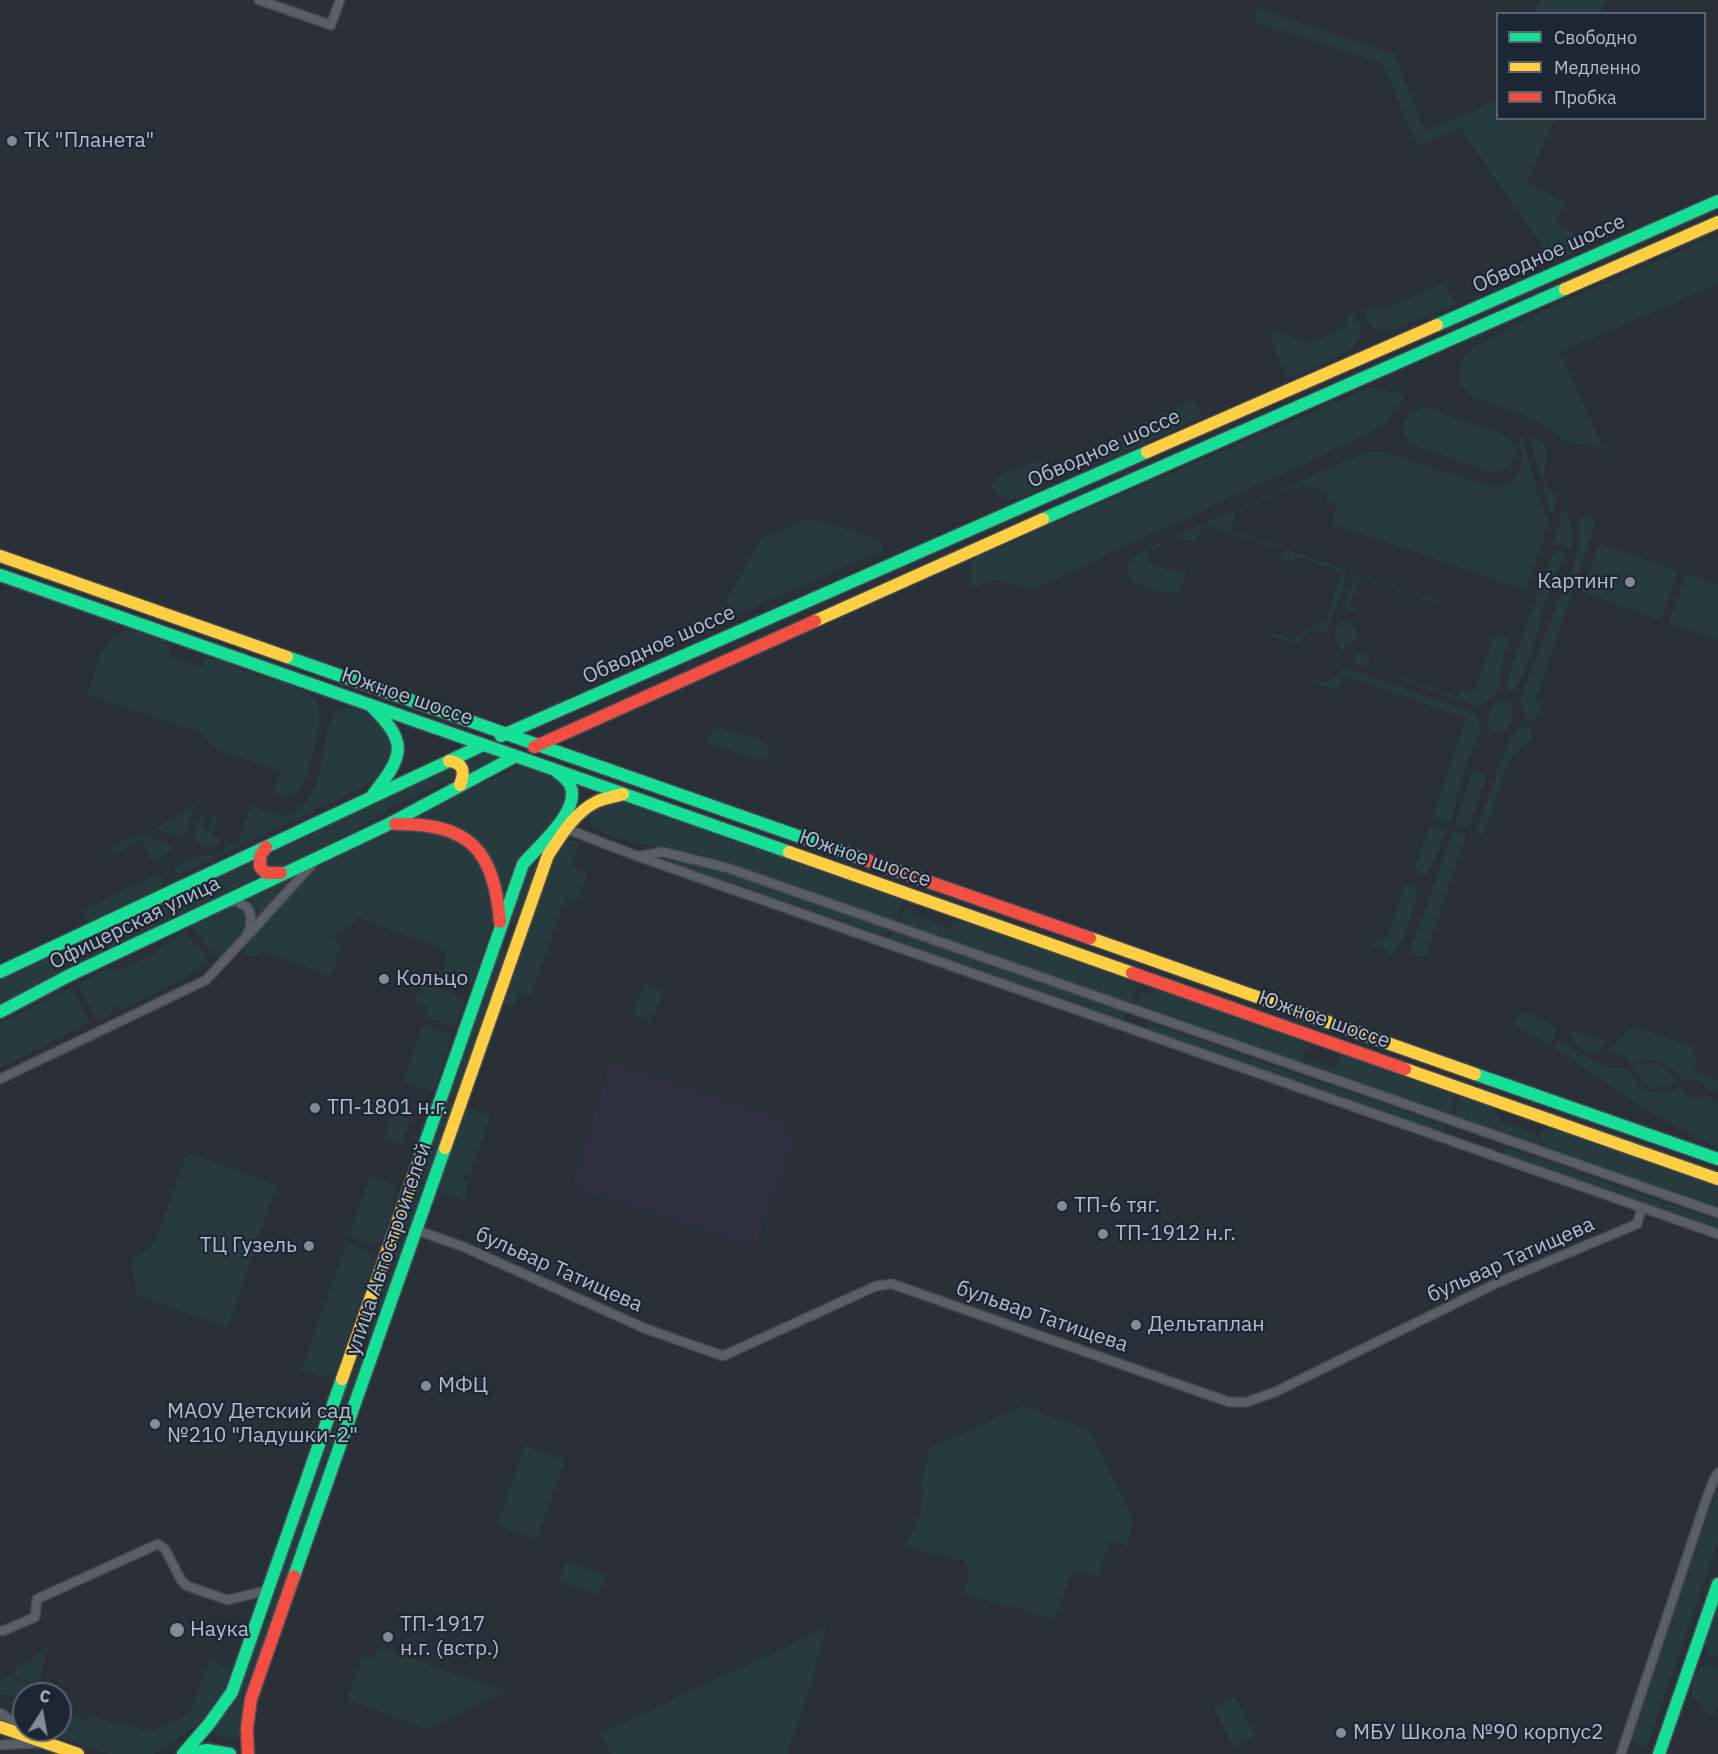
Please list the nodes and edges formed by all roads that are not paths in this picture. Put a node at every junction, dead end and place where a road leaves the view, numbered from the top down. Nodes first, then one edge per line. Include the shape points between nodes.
1 (259, 0) edge
2 (340, 0) edge
3 (1718, 201) edge
4 (1718, 222) edge
5 (0, 556) edge
6 (0, 575) edge
7 (370, 705) junction
8 (505, 734) junction
9 (483, 745) junction
10 (538, 745) junction
11 (516, 756) junction
12 (449, 761) junction
13 (555, 770) junction
14 (460, 785) junction
15 (623, 794) junction
16 (371, 798) junction
17 (387, 825) junction
18 (562, 827) junction
19 (266, 847) junction
20 (637, 856) junction
21 (318, 858) junction
22 (289, 872) junction
23 (224, 902) junction
24 (499, 935) junction
25 (246, 938) junction
26 (516, 946) junction
27 (0, 972) edge
28 (0, 1012) edge
29 (0, 1079) edge
30 (1718, 1159) edge
31 (1718, 1179) edge
32 (1642, 1208) junction
33 (1718, 1213) edge
34 (416, 1230) junction
35 (1718, 1234) edge
36 (355, 1344) junction
37 (374, 1351) junction
38 (1718, 1473) edge
39 (1718, 1584) edge
40 (268, 1590) junction
41 (0, 1630) edge
42 (0, 1727) edge
43 (46, 1743) junction
44 (0, 1745) edge
45 (78, 1754) edge
46 (184, 1754) edge
47 (230, 1754) edge
48 (248, 1754) edge
49 (1621, 1754) edge
50 (1659, 1754) edge

1 - 2 street via 331,25
3 - 8 main road, Обводное шоссе
4 - 10 main road, Обводное шоссе
5 - 8 main road, Южное шоссе
6 - 7 main road, Южное шоссе
7 - 9 main road, Южное шоссе
7 - 16 main road, Офицерская улица via 392,725 399,748 396,763
8 - 9 main road, Офицерская улица
8 - 10 main road, Южное шоссе
9 - 11 main road, Южное шоссе
9 - 12 main road, Офицерская улица
10 - 11 main road, Обводное шоссе
10 - 30 main road, Южное шоссе
11 - 13 main road, Южное шоссе
11 - 14 main road, Офицерская улица
12 - 14 main road via 458,762 463,768
12 - 16 main road, Офицерская улица
13 - 15 main road, Южное шоссе
13 - 18 main road, улица Автостроителей via 572,787 573,798
14 - 17 main road, Офицерская улица
15 - 18 main road, улица Автостроителей via 596,802
15 - 31 main road, Южное шоссе
16 - 19 main road, Офицерская улица
17 - 21 main road, Офицерская улица
17 - 24 main road, улица Автостроителей via 432,824 458,833 477,848 497,886
18 - 20 street
18 - 24 main road, улица Автостроителей via 523,864
18 - 26 main road, улица Автостроителей
19 - 22 main road via 260,856 262,871
19 - 27 main road, Офицерская улица
20 - 32 street
20 - 33 street via 663,852 728,868
21 - 22 main road, Офицерская улица
21 - 25 street, Офицерская улица
22 - 23 main road, Офицерская улица
23 - 25 street via 243,904 250,911
23 - 28 main road, Офицерская улица
24 - 26 main road
24 - 36 main road, улица Автостроителей
25 - 29 street, Офицерская улица via 206,980
26 - 34 main road, улица Автостроителей
32 - 34 street, бульвар Татищева via 1636,1224 1499,1282 1275,1392 1229,1402 892,1284 876,1286 723,1356 644,1328 464,1246
32 - 35 street
34 - 37 main road, улица Автостроителей
36 - 37 main road
36 - 40 main road, улица Автостроителей
37 - 48 main road, улица Автостроителей via 251,1700
38 - 49 street
39 - 50 main road
40 - 41 street via 228,1600 187,1586 158,1544 37,1599 35,1617
40 - 46 main road, улица Автостроителей via 232,1692 222,1710
42 - 43 main road
43 - 44 street
43 - 45 main road
46 - 47 main road via 214,1749

